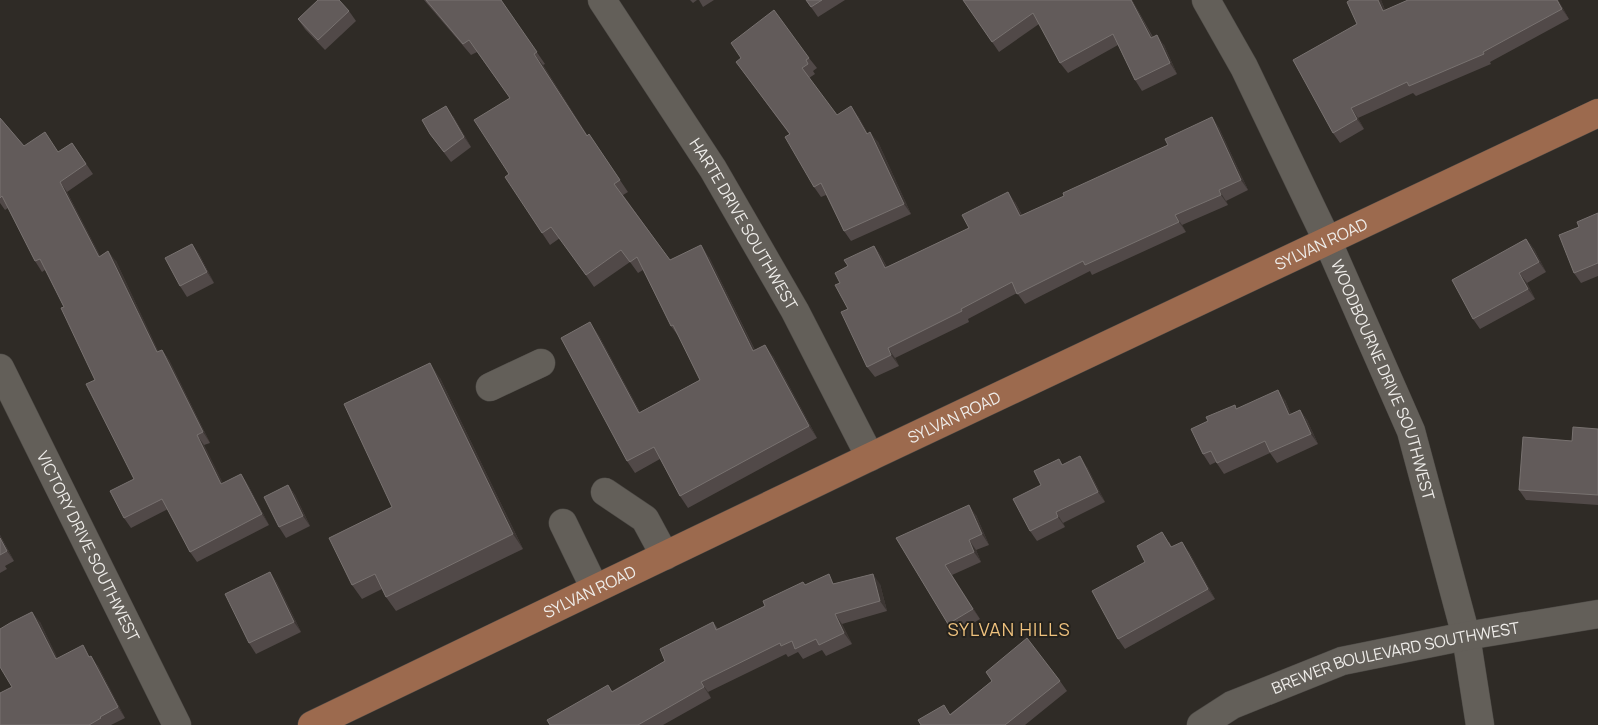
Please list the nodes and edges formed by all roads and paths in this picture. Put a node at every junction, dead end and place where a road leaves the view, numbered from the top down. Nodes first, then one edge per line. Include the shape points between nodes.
1 (602, 0) edge
2 (1206, 0) edge
3 (1598, 113) edge
4 (1327, 240) junction
5 (541, 363) dead end
6 (0, 368) edge
7 (490, 387) dead end
8 (870, 457) junction
9 (604, 492) dead end
10 (563, 523) dead end
11 (665, 556) junction
12 (595, 589) junction
13 (1598, 614) edge
14 (1466, 636) junction
15 (176, 725) edge
16 (312, 725) edge
17 (1201, 725) edge
18 (1480, 725) edge

1 - 8 street, HARTE DRIVE SOUTHWEST via 713,169 796,312
2 - 4 street, WOODBOURNE DRIVE SOUTHWEST via 1244,67
3 - 4 main road, SYLVAN ROAD
4 - 8 main road, SYLVAN ROAD
4 - 14 street, WOODBOURNE DRIVE SOUTHWEST via 1411,431
5 - 7 street
6 - 15 street, VICTORY DRIVE SOUTHWEST
8 - 11 main road, SYLVAN ROAD
9 - 11 street via 645,519
10 - 12 street
11 - 12 main road, SYLVAN ROAD
12 - 16 main road, SYLVAN ROAD
13 - 14 street, BREWER BOULEVARD SOUTHWEST
14 - 17 street, BREWER BOULEVARD SOUTHWEST via 1342,661 1232,705
14 - 18 street, WOODBOURNE DRIVE SOUTHWEST

